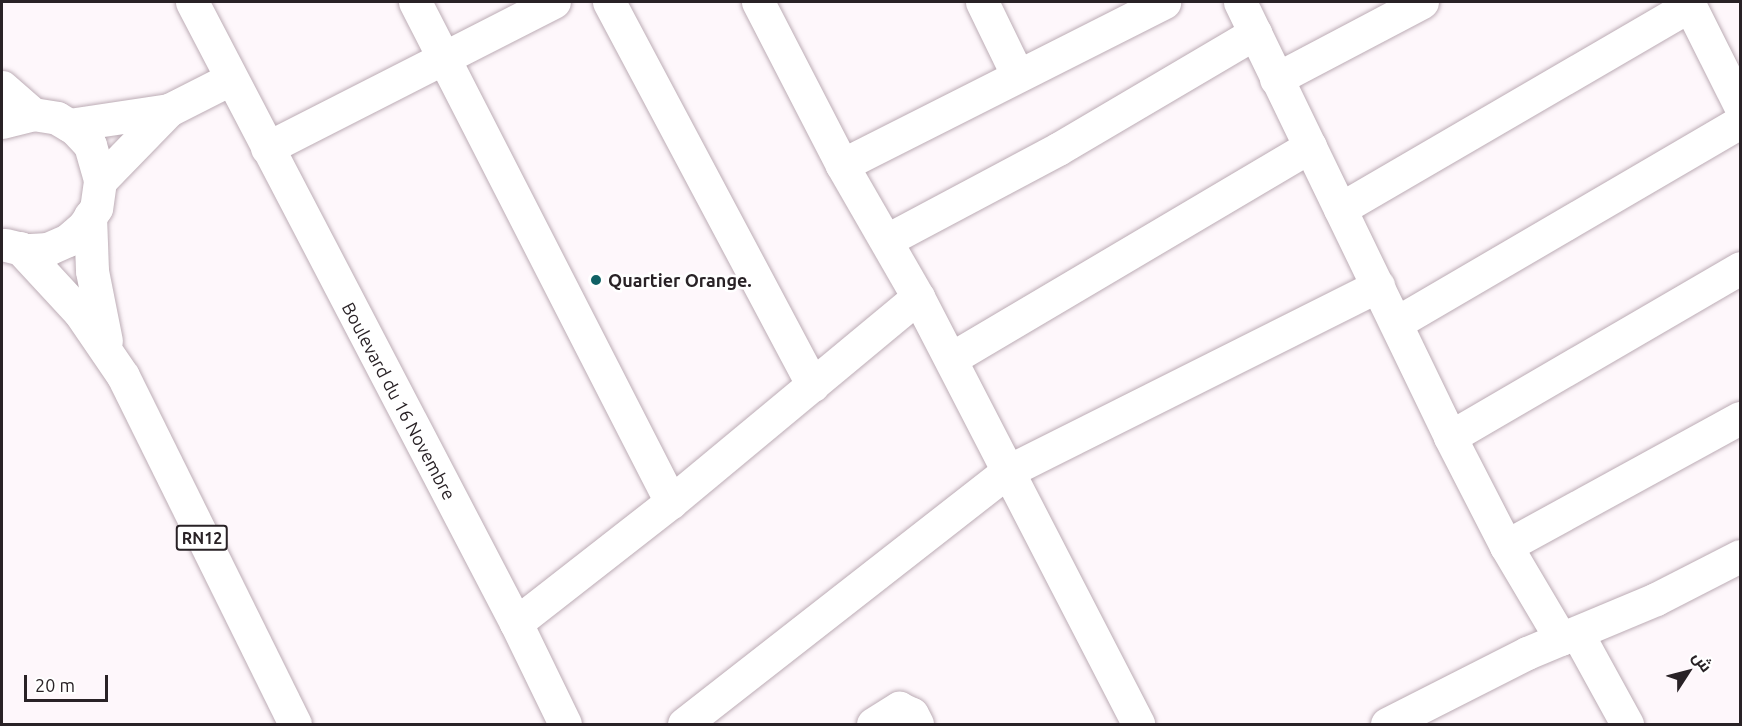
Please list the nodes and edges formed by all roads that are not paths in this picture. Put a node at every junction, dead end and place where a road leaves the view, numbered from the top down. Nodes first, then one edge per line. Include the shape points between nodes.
1 (192, 2) edge
2 (415, 2) edge
3 (554, 2) edge
4 (609, 2) edge
5 (758, 2) edge
6 (982, 2) edge
7 (1164, 2) edge
8 (1240, 2) edge
9 (1422, 2) edge
10 (1689, 3) edge
11 (1255, 33) junction
12 (444, 58) junction
13 (1018, 76) junction
14 (230, 78) junction
15 (1276, 79) junction
16 (2, 87) edge
17 (1740, 106) edge
18 (169, 110) junction
19 (33, 114) junction
20 (2, 122) edge
21 (1740, 122) edge
22 (69, 125) junction
23 (1310, 146) junction
24 (267, 148) junction
25 (842, 165) junction
26 (100, 181) junction
27 (1340, 209) junction
28 (90, 216) junction
29 (887, 240) junction
30 (11, 245) edge
31 (1740, 268) edge
32 (1378, 286) junction
33 (918, 297) junction
34 (1396, 323) junction
35 (109, 352) junction
36 (951, 358) junction
37 (813, 385) junction
38 (1740, 418) edge
39 (1450, 437) junction
40 (1008, 471) junction
41 (671, 502) junction
42 (1506, 546) junction
43 (1740, 556) edge
44 (516, 623) junction
45 (1569, 636) junction
46 (295, 724) edge
47 (565, 724) edge
48 (684, 724) edge
49 (873, 724) edge
50 (917, 724) edge
51 (1138, 724) edge
52 (1387, 724) edge
53 (1627, 724) edge

1 - 14 street, Boulevard du 16 Novembre
2 - 12 street
3 - 12 street
4 - 37 street
5 - 25 street
6 - 13 street
7 - 13 street
8 - 11 street
9 - 15 street
10 - 17 street
10 - 27 street
11 - 15 street
11 - 29 street via 1058,149
12 - 24 street
12 - 41 street
13 - 25 street
14 - 18 street
14 - 24 street, Boulevard du 16 Novembre
15 - 23 street
16 - 19 street
18 - 22 street
18 - 26 street
19 - 20 street
19 - 22 street via 57,118
21 - 34 street
22 - 26 street via 90,145
23 - 27 street
23 - 36 street
24 - 44 street, Boulevard du 16 Novembre
25 - 29 street
26 - 28 street, RN12
27 - 32 street
28 - 30 street, RN12 via 68,240 48,249
28 - 35 street, RN12 via 92,271
29 - 33 street
30 - 35 street, RN12 via 54,282
31 - 39 street
32 - 34 street
32 - 40 street
33 - 36 street
33 - 37 street
34 - 39 street
35 - 46 street, RN12
36 - 40 street
37 - 41 street
38 - 42 street
39 - 42 street
40 - 48 street
40 - 51 street
41 - 44 street
42 - 45 street
43 - 45 street
44 - 47 street, Boulevard du 16 Novembre
45 - 52 street
45 - 53 street
49 - 50 street via 899,708 912,714

